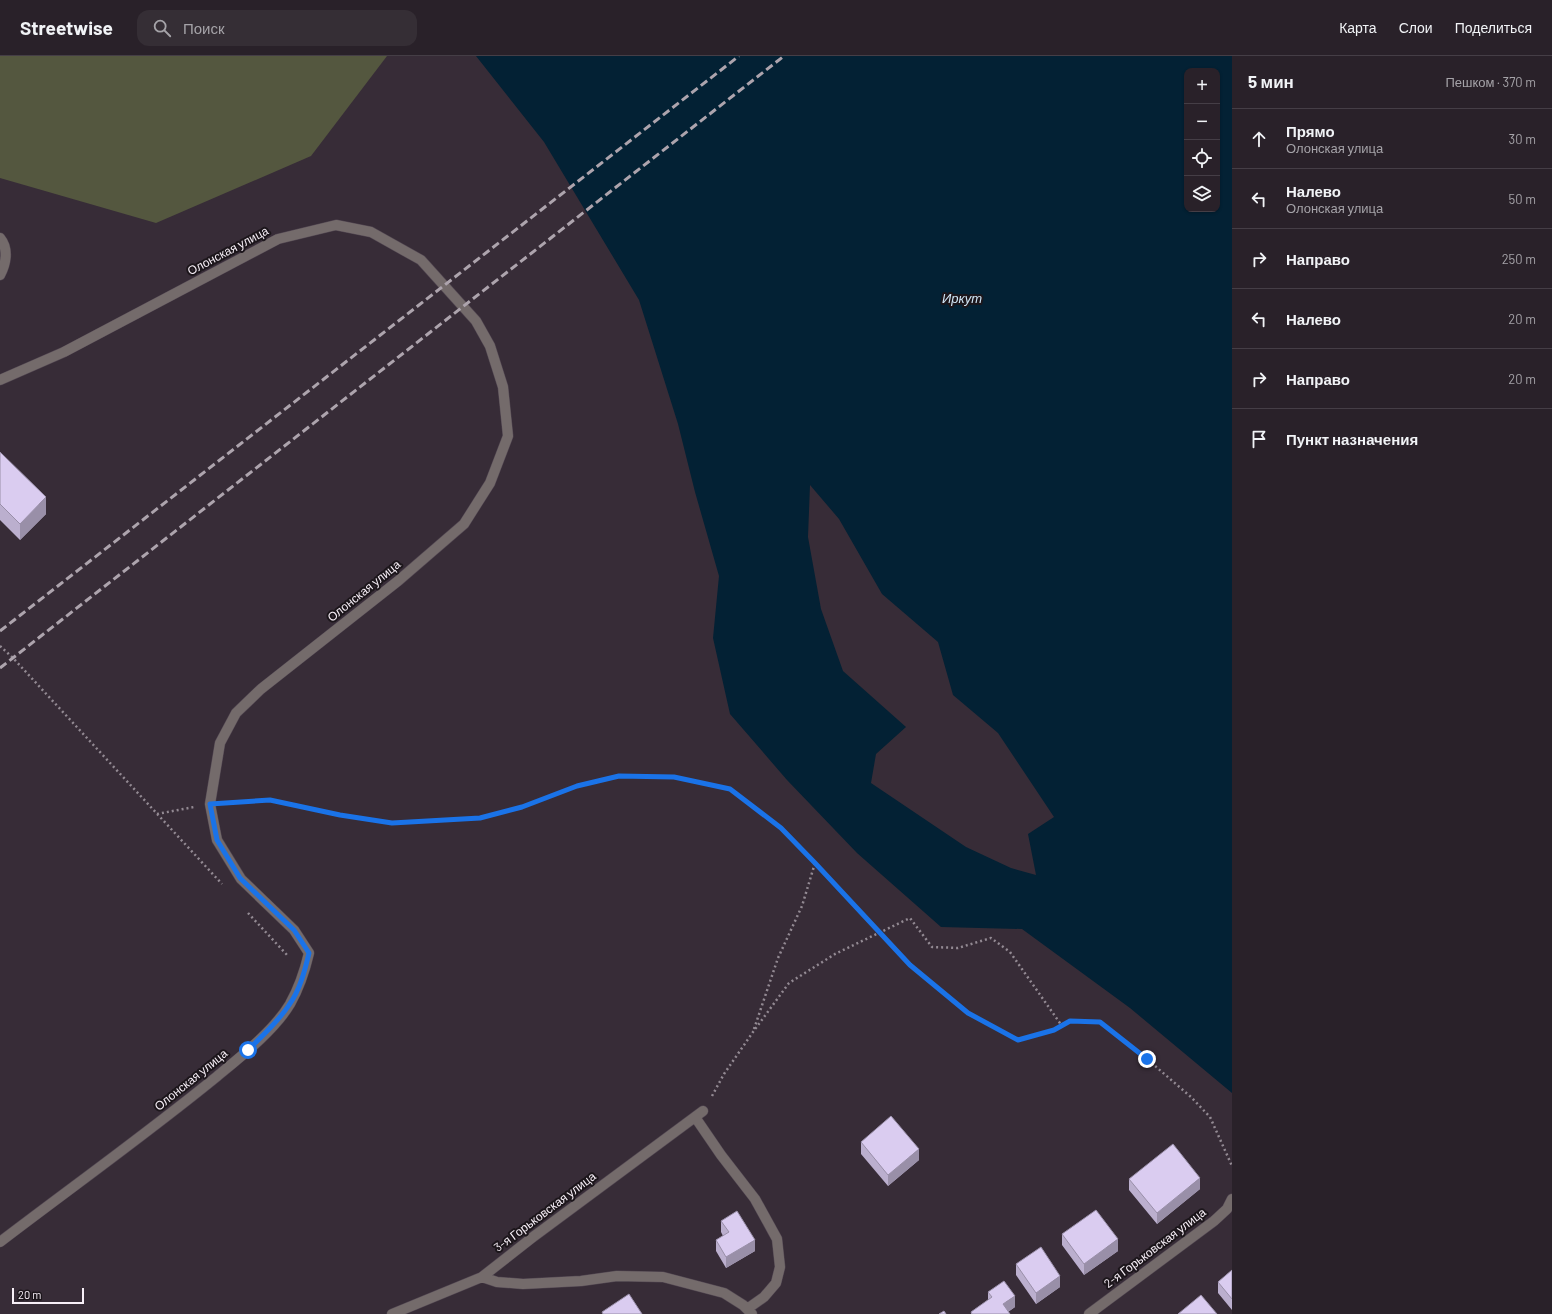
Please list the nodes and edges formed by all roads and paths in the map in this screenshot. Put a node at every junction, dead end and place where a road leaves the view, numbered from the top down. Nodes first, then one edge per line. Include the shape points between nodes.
1 (0, 238) edge
2 (0, 275) edge
3 (0, 380) edge
4 (0, 646) edge
5 (210, 804) junction
6 (157, 814) junction
7 (815, 863) junction
8 (222, 885) dead end
9 (244, 908) dead end
10 (878, 932) junction
11 (304, 973) junction
12 (1062, 1026) junction
13 (753, 1032) junction
14 (699, 1114) junction
15 (1232, 1166) edge
16 (1232, 1199) edge
17 (0, 1242) edge
18 (482, 1277) junction
19 (750, 1312) edge
20 (392, 1314) edge
21 (1089, 1314) edge

1 - 2 street via 6,254 5,266
3 - 5 street, Олонская улица via 64,352 278,239 336,226 371,232 421,260 476,321 490,346 503,387 508,436 490,483 464,524 236,712 220,744
4 - 6 path
5 - 6 path
5 - 7 path via 270,800 392,823 480,818 522,807 577,786 619,776 674,777 730,789 781,828
5 - 11 street, Олонская улица via 217,840 240,878 294,930 309,953
6 - 8 path
7 - 10 path
7 - 13 path via 802,906 778,958
9 - 11 path
10 - 12 path via 910,965 968,1013 1018,1040
10 - 12 path via 910,918 932,947 958,948 991,938 1010,952
10 - 13 path via 835,954 789,983
11 - 17 street, Олонская улица via 290,1004 248,1050 175,1111
12 - 15 path via 1070,1021 1100,1022 1147,1059 1191,1096 1210,1117
13 - 14 path
14 - 18 street, 3-я Горьковская улица
14 - 19 street via 721,1155 755,1199 777,1239 780,1267 776,1283
16 - 21 street, 2-я Горьковская улица via 1227,1210 1214,1221
18 - 19 street via 497,1282 523,1284 617,1276 663,1277 724,1292
18 - 20 street, 3-я Горьковская улица

